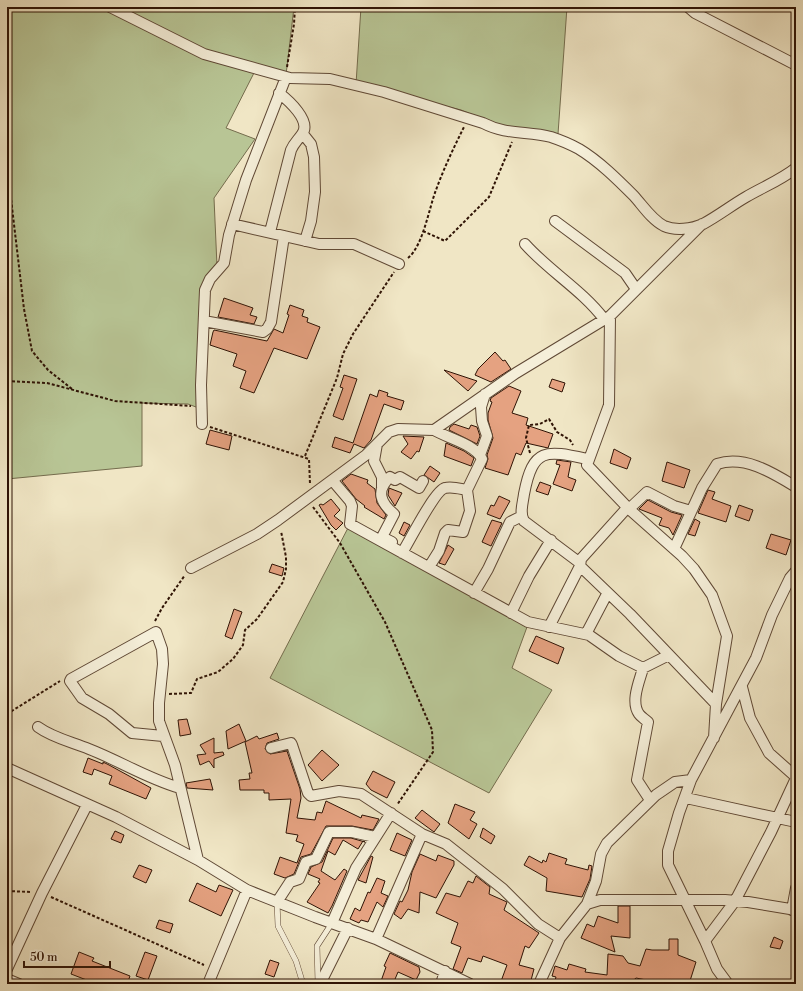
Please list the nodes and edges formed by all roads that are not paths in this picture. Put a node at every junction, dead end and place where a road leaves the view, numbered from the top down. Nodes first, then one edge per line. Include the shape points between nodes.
1 (110, 7) edge
2 (688, 7) edge
3 (796, 65) edge
4 (286, 76) junction
5 (279, 93) junction
6 (303, 134) junction
7 (796, 168) edge
8 (555, 221) dead end
9 (232, 224) junction
10 (702, 224) junction
11 (270, 232) junction
12 (284, 236) junction
13 (304, 241) junction
14 (525, 244) dead end
15 (399, 264) road end
16 (636, 289) junction
17 (607, 317) junction
18 (204, 321) junction
19 (485, 394) junction
20 (202, 424) dead end
21 (434, 430) junction
22 (377, 444) junction
23 (480, 456) junction
24 (584, 459) junction
25 (333, 481) junction
26 (423, 481) dead end
27 (382, 487) junction
28 (796, 487) edge
29 (467, 490) junction
30 (628, 508) junction
31 (692, 511) junction
32 (522, 516) junction
33 (551, 540) junction
34 (674, 550) junction
35 (402, 553) junction
36 (580, 565) junction
37 (429, 567) junction
38 (191, 568) road end
39 (796, 572) edge
40 (474, 593) junction
41 (607, 594) junction
42 (511, 613) junction
43 (549, 627) junction
44 (586, 634) junction
45 (669, 655) junction
46 (643, 668) junction
47 (742, 687) junction
48 (716, 704) junction
49 (38, 727) dead end
50 (163, 736) junction
51 (714, 738) junction
52 (271, 748) dead end
53 (7, 768) edge
54 (796, 777) edge
55 (691, 780) junction
56 (180, 788) junction
57 (686, 798) junction
58 (650, 800) junction
59 (87, 805) junction
60 (391, 813) junction
61 (778, 817) junction
62 (796, 822) edge
63 (422, 834) junction
64 (375, 837) junction
65 (198, 860) junction
66 (796, 888) edge
67 (247, 890) junction
68 (685, 900) junction
69 (734, 901) junction
70 (277, 902) junction
71 (587, 904) junction
72 (794, 910) edge
73 (332, 923) junction
74 (348, 928) junction
75 (560, 938) junction
76 (376, 939) junction
77 (705, 941) junction
78 (7, 969) edge
79 (445, 971) junction
80 (7, 979) edge
81 (19, 984) edge
82 (208, 984) edge
83 (303, 984) edge
84 (319, 984) edge
85 (441, 984) edge
86 (470, 984) edge
87 (539, 984) edge
88 (728, 984) edge

1 - 4 street via 204,54
2 - 3 street via 694,13
4 - 5 street
4 - 10 street via 343,82 396,95 495,129 550,137 584,153 664,226 686,228
5 - 6 street via 298,112 303,124
5 - 9 street
6 - 11 street via 291,150
6 - 13 street via 311,144 314,157 315,192 312,221
7 - 10 street
8 - 16 street via 625,273
9 - 11 street
9 - 18 street via 224,263 210,279 205,290
10 - 16 street
11 - 12 street
12 - 13 street
12 - 18 street via 272,315 267,328 263,332
13 - 15 street via 354,244
14 - 17 street
16 - 17 street
17 - 19 street
17 - 24 street via 608,405
18 - 20 street
19 - 21 street
19 - 23 street via 481,407 487,436
21 - 22 street via 398,429 389,432
21 - 23 street via 461,442
22 - 25 street
22 - 27 street via 374,461 382,477
23 - 29 street via 480,465
24 - 30 street via 590,469
24 - 32 street via 557,453 539,458 533,464 528,477
25 - 35 street via 352,506 350,524
25 - 38 street via 257,534
26 - 27 street via 419,488 400,477 395,480 390,476
27 - 35 street via 384,505 394,514 382,537 400,547
28 - 31 street via 757,465 741,462 721,463 717,464 702,488
29 - 35 street via 446,488 440,491
29 - 37 street via 470,511 463,532 448,530 445,533 439,551
30 - 31 street via 646,492 674,506
30 - 34 street
30 - 36 street via 599,538
31 - 34 street
32 - 33 street via 524,521
32 - 40 street via 510,522
33 - 36 street
33 - 42 street
34 - 48 street via 694,569 712,595 726,636
35 - 37 street
36 - 41 street
36 - 43 street
37 - 40 street
39 - 47 street via 787,584
40 - 42 street
41 - 44 street
41 - 45 street
42 - 43 street via 528,622
43 - 44 street
44 - 46 street
45 - 46 street
45 - 48 street
46 - 58 street via 635,697 640,716 648,722 636,780
47 - 51 street
47 - 54 street via 750,718 758,735 769,753
48 - 51 street
49 - 56 street via 164,784
50 - 50 street via 132,733 109,714 82,698 70,682 71,679 156,632 162,649 159,721
50 - 56 street via 176,765
51 - 55 street
52 - 60 street via 290,743 292,745 308,794 311,796 352,791
53 - 59 street
54 - 61 street
55 - 57 street
55 - 58 street via 675,782
56 - 65 street
57 - 61 street
57 - 68 street via 672,831 667,860
58 - 71 street via 607,843 600,854 596,881
59 - 65 street via 116,817
59 - 78 street
60 - 63 street
60 - 64 street
61 - 62 street
61 - 69 street
63 - 75 street via 435,838 451,848 504,889 538,924
63 - 76 street
64 - 70 street via 352,832 329,832 316,859 306,862 299,879 290,882
64 - 73 street via 356,868
65 - 67 street
66 - 72 street
67 - 70 street
67 - 82 street
68 - 69 street
68 - 71 street via 600,900
68 - 77 street
69 - 72 street
69 - 77 street
70 - 73 street
70 - 83 lane via 278,926 296,961
71 - 75 street
73 - 74 street
73 - 84 lane via 317,946
74 - 76 street
74 - 84 street
75 - 87 street
76 - 79 street
77 - 88 street via 717,969
79 - 85 street
79 - 86 street
80 - 81 street

